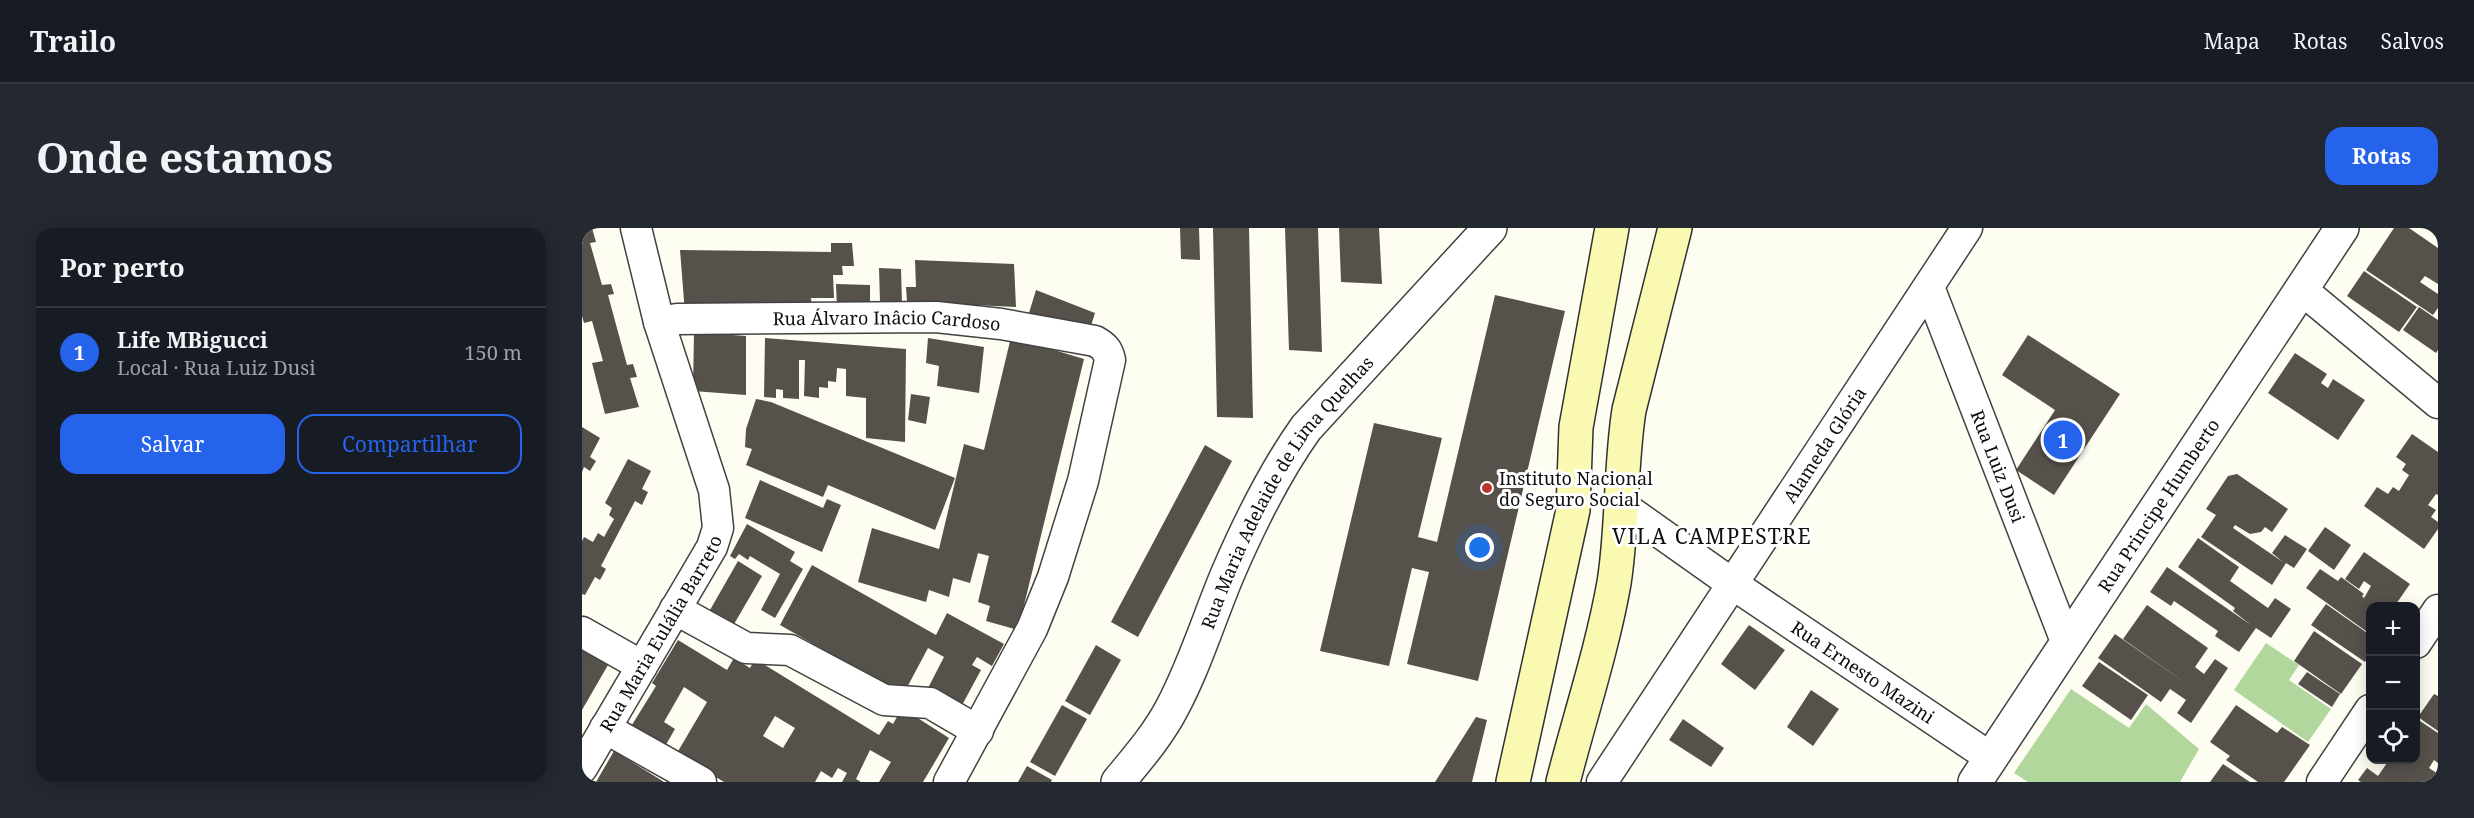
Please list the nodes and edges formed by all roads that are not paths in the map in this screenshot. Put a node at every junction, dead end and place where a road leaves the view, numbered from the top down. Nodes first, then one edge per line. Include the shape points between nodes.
1 (636, 228) edge
2 (1490, 228) edge
3 (1675, 228) edge
4 (1967, 228) edge
5 (2342, 228) edge
6 (1604, 237) edge
7 (1929, 287) junction
8 (2301, 289) junction
9 (659, 322) junction
10 (2438, 403) edge
11 (1621, 505) junction
12 (1734, 585) junction
13 (675, 609) junction
14 (2438, 610) edge
15 (582, 632) edge
16 (2420, 636) edge
17 (2067, 644) junction
18 (642, 666) junction
19 (2366, 716) edge
20 (605, 728) junction
21 (978, 731) junction
22 (582, 768) edge
23 (1983, 770) edge
24 (701, 782) edge
25 (949, 782) edge
26 (1118, 782) edge
27 (1513, 782) edge
28 (1563, 782) edge
29 (1602, 782) edge
30 (2322, 782) edge

1 - 9 street, Rua Maria Eulália Barreto
2 - 26 street, Rua Maria Adelaide de Lima Quelhas via 1306,428 1283,460 1233,563 1172,709
3 - 11 main road via 1629,410
4 - 7 street, Alameda Glória
5 - 8 street, Rua Principe Humberto
6 - 27 main road via 1576,427 1573,510
7 - 12 street, Alameda Glória
7 - 17 street, Rua Luiz Dusi
8 - 10 street
8 - 17 street, Rua Principe Humberto
9 - 13 street, Rua Maria Eulália Barreto via 717,509 712,547
9 - 21 street, Rua Álvaro Inâcio Cardoso via 936,317 1095,341 1108,351 1110,360 1083,481 1053,577 1032,629
11 - 12 street, Rua Ernesto Mazini
11 - 28 main road via 1613,585
12 - 23 street, Rua Ernesto Mazini
12 - 29 street, Alameda Glória
13 - 18 street, Rua Maria Eulália Barreto
13 - 21 street via 746,648 790,650 884,700 930,704
14 - 16 street
15 - 18 street
17 - 23 street, Rua Principe Humberto
18 - 20 street, Rua Maria Eulália Barreto
19 - 30 street
20 - 22 street, Rua Maria Eulália Barreto
20 - 24 street
21 - 25 street

